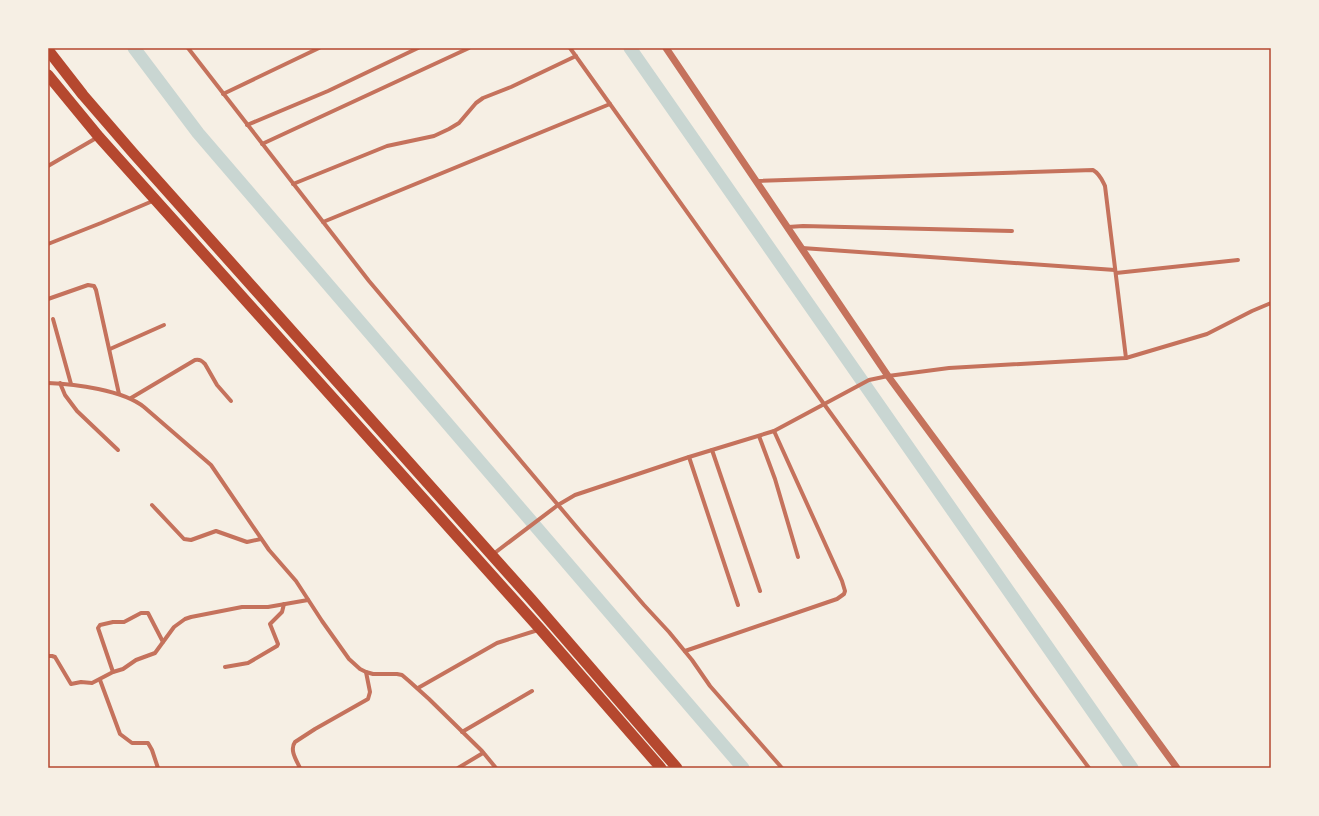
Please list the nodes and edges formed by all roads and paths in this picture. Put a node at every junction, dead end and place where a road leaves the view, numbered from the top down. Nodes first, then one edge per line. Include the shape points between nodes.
1 (320, 48) edge
2 (418, 48) edge
3 (469, 48) edge
4 (570, 48) edge
5 (666, 48) edge
6 (191, 49) edge
7 (48, 50) edge
8 (576, 56) junction
9 (48, 75) edge
10 (223, 94) junction
11 (610, 104) junction
12 (248, 125) junction
13 (99, 137) junction
14 (262, 144) junction
15 (48, 166) edge
16 (757, 181) junction
17 (293, 184) junction
18 (155, 199) junction
19 (323, 222) junction
20 (788, 227) junction
21 (1012, 231) dead end
22 (48, 244) edge
23 (802, 248) junction
24 (1238, 260) dead end
25 (1116, 272) junction
26 (48, 299) edge
27 (1271, 304) edge
28 (54, 319) dead end
29 (164, 326) dead end
30 (110, 349) junction
31 (1126, 358) junction
32 (888, 376) junction
33 (48, 384) edge
34 (60, 384) junction
35 (71, 384) junction
36 (118, 394) junction
37 (131, 398) junction
38 (231, 401) dead end
39 (824, 404) junction
40 (774, 431) junction
41 (759, 436) junction
42 (118, 450) dead end
43 (712, 450) junction
44 (689, 457) junction
45 (152, 505) dead end
46 (558, 505) junction
47 (262, 539) junction
48 (492, 556) junction
49 (798, 556) dead end
50 (760, 592) dead end
51 (308, 600) junction
52 (284, 604) junction
53 (738, 605) dead end
54 (541, 630) junction
55 (163, 642) junction
56 (685, 651) junction
57 (48, 656) edge
58 (225, 667) dead end
59 (113, 672) junction
60 (366, 672) junction
61 (100, 680) junction
62 (418, 688) junction
63 (532, 691) dead end
64 (462, 732) junction
65 (483, 753) junction
66 (158, 768) edge
67 (300, 768) edge
68 (458, 768) edge
69 (496, 768) edge
70 (661, 768) edge
71 (677, 768) edge
72 (782, 768) edge
73 (1089, 768) edge
74 (1177, 768) edge

1 - 10 street
2 - 12 street via 328,91
3 - 14 street
4 - 8 street
5 - 16 street
6 - 10 street
7 - 48 highway via 139,160
8 - 11 street
8 - 17 street via 482,98 459,123 434,136 387,146
9 - 13 highway
10 - 12 street
11 - 19 street
11 - 39 street
12 - 14 street
13 - 15 street
13 - 18 highway
14 - 17 street
16 - 20 street
16 - 25 street via 1093,170 1102,178 1105,186
17 - 19 street
18 - 22 street
18 - 54 highway
19 - 46 street via 369,281
20 - 21 street
20 - 23 street
23 - 25 street
23 - 32 street
24 - 25 street
25 - 31 street
26 - 30 street via 88,285 94,286
27 - 31 street via 1207,334
28 - 35 street
29 - 30 street
30 - 36 street
31 - 32 street via 949,368
32 - 39 street via 868,380
32 - 74 street
33 - 34 street
34 - 35 street
34 - 42 street via 73,407
35 - 36 street
36 - 37 street
37 - 38 street via 198,360 203,361 217,385
37 - 47 street via 211,465
39 - 40 street
39 - 73 street
40 - 41 street
40 - 56 street via 842,581 844,594 837,599
41 - 43 street
41 - 49 street
43 - 44 street
43 - 50 street
44 - 46 street via 575,495
44 - 53 street
45 - 47 street via 184,539 191,540 216,531 244,542
46 - 48 street
46 - 56 street
47 - 51 street
48 - 71 highway
51 - 52 street
51 - 60 street via 346,656
52 - 55 street via 242,607 191,617 174,627
52 - 58 street via 282,612 270,624 277,646 248,663
54 - 62 street via 497,643
54 - 70 highway
55 - 59 street via 155,653
55 - 59 street via 148,612 124,622 100,625 98,628
56 - 72 street via 710,686
57 - 61 street via 55,657 71,684
59 - 61 street
60 - 62 street via 402,675
60 - 67 street via 370,692 368,699 295,742 293,750
61 - 66 street via 120,734 132,743 148,743
62 - 64 street
63 - 64 street
64 - 65 street
65 - 68 street
65 - 69 street

